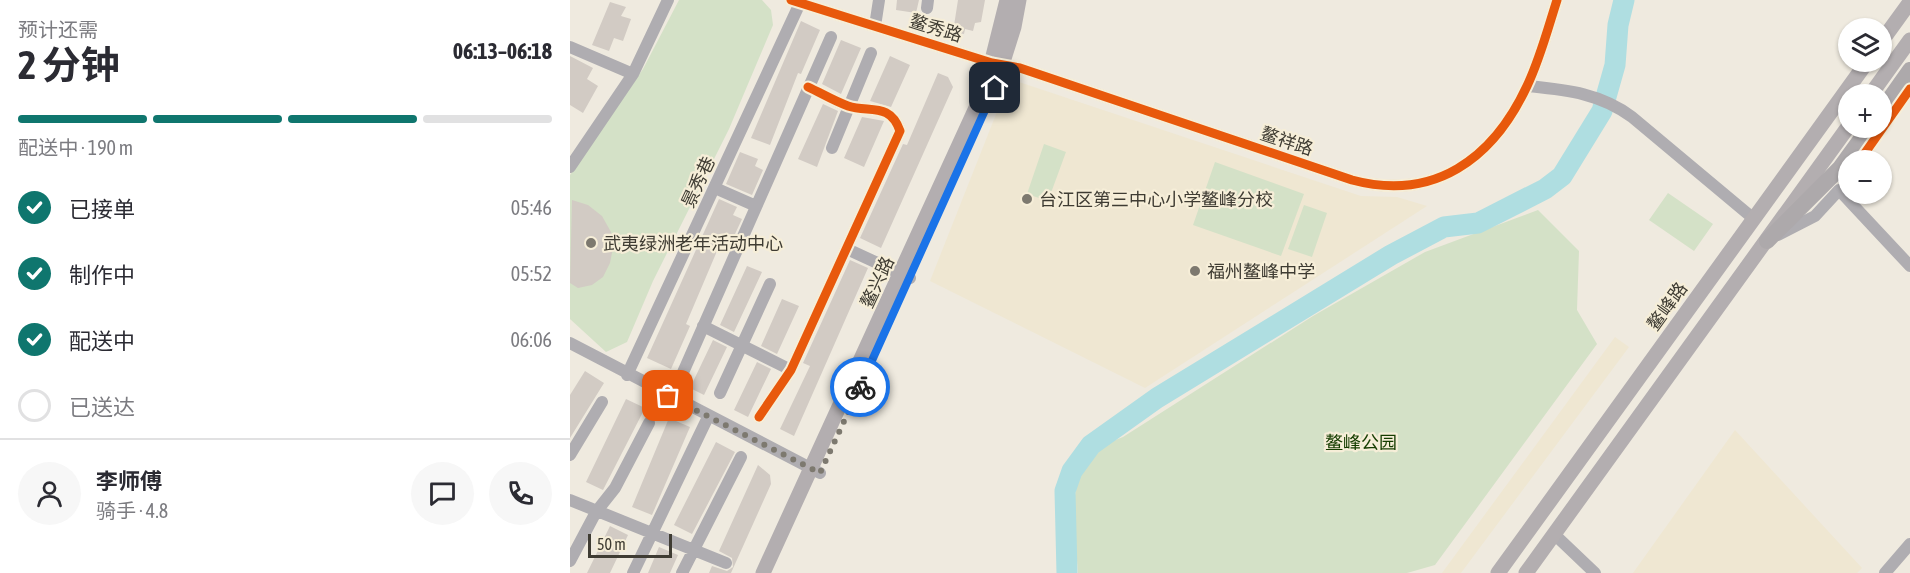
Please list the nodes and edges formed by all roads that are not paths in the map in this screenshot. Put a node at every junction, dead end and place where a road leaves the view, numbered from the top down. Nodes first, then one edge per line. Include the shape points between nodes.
1 (668, 0) edge
2 (879, 0) edge
3 (1008, 0) edge
4 (1018, 0) edge
5 (1557, 0) edge
6 (795, 2) edge
7 (1910, 2) edge
8 (875, 26) junction
9 (1892, 27) edge
10 (831, 37) dead end
11 (1910, 40) edge
12 (570, 47) edge
13 (871, 53) dead end
14 (997, 64) junction
15 (1910, 70) edge
16 (1860, 72) edge
17 (633, 74) junction
18 (1878, 84) edge
19 (1528, 86) junction
20 (808, 87) junction
21 (1892, 95) edge
22 (849, 106) junction
23 (1841, 138) edge
24 (1862, 138) edge
25 (832, 148) dead end
26 (570, 167) edge
27 (715, 188) junction
28 (756, 207) junction
29 (1754, 219) junction
30 (1767, 241) junction
31 (847, 249) junction
32 (1910, 266) edge
33 (906, 276) junction
34 (770, 285) dead end
35 (704, 326) junction
36 (570, 343) edge
37 (742, 345) junction
38 (791, 370) junction
39 (627, 375) junction
40 (681, 377) dead end
41 (720, 393) dead end
42 (602, 402) dead end
43 (708, 417) junction
44 (759, 417) dead end
45 (649, 423) dead end
46 (570, 455) edge
47 (741, 457) dead end
48 (815, 471) junction
49 (570, 500) edge
50 (596, 512) junction
51 (650, 534) junction
52 (1554, 534) junction
53 (1910, 544) edge
54 (694, 550) junction
55 (570, 561) edge
56 (726, 563) dead end
57 (633, 573) edge
58 (682, 573) edge
59 (763, 573) edge
60 (774, 573) edge
61 (1498, 573) edge
62 (1526, 573) edge
63 (1595, 573) edge
64 (1885, 573) edge

1 - 17 street
2 - 8 street
3 - 14 main road, 鳌兴路
4 - 14 main road, 鳌兴路
5 - 19 street, 鳌祥路
6 - 8 street, 鳌秀路
6 - 27 street, 景秀巷
7 - 9 main road
8 - 14 street, 鳌秀路
10 - 20 street
11 - 18 main road
12 - 17 street
13 - 22 street
14 - 19 street, 鳌祥路 via 1352,180 1386,187 1427,183 1467,164 1494,138
14 - 33 main road, 鳌兴路 via 995,88
15 - 21 highway
16 - 29 main road, 鳌峰路
17 - 26 street
19 - 29 street via 1593,95 1614,104
20 - 22 street
20 - 28 street
22 - 25 street
22 - 31 street via 883,111 894,119 900,131
23 - 30 main road
24 - 30 highway via 1840,168
27 - 28 street
27 - 39 street, 景秀巷
28 - 35 street
29 - 61 main road, 鳌峰路
30 - 32 street via 1815,216 1839,190
30 - 52 main road
31 - 33 street
31 - 38 street
33 - 48 main road, 鳌兴路
34 - 37 street
35 - 37 street
35 - 40 street
36 - 39 street
37 - 38 street
37 - 41 street
38 - 44 street
39 - 43 street
42 - 46 street
43 - 48 street
43 - 51 street
45 - 50 street via 615,488
47 - 54 street
48 - 59 main road, 鳌兴路
48 - 60 main road, 鳌兴路
49 - 50 street
50 - 51 street
50 - 55 street
51 - 54 street
51 - 57 street
52 - 62 main road
52 - 63 street
53 - 64 street
54 - 56 street
54 - 58 street

